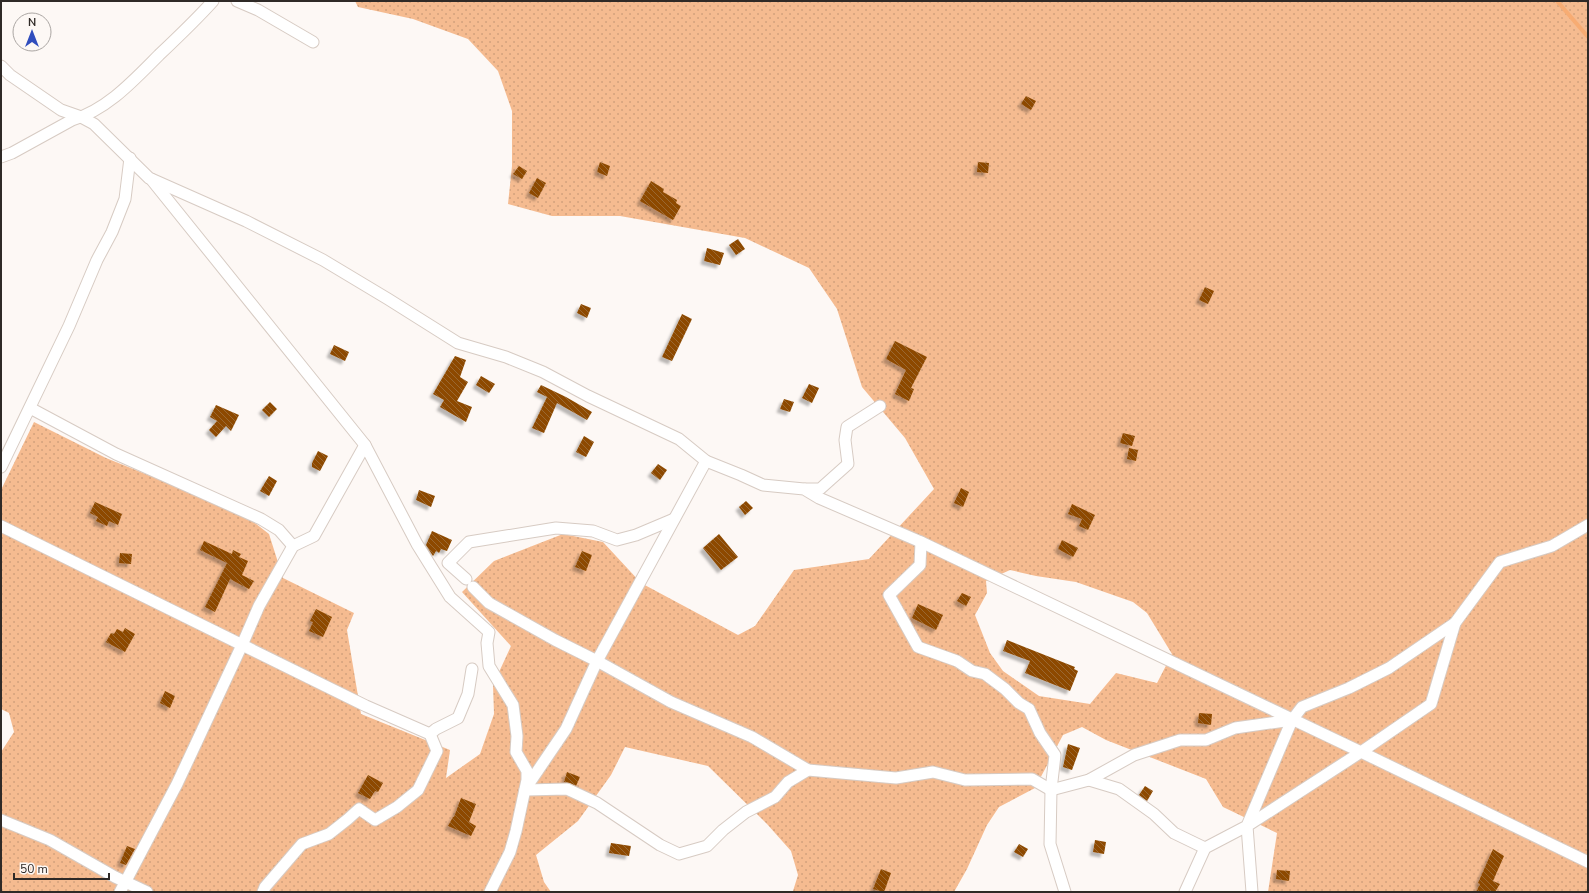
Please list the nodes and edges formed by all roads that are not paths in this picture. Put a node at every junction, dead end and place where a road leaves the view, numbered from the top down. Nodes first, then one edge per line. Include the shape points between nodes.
1 (213, 1) edge
2 (237, 1) edge
3 (313, 42) dead end
4 (1, 66) edge
5 (81, 117) junction
6 (1, 157) edge
7 (130, 158) junction
8 (149, 178) junction
9 (880, 406) dead end
10 (30, 408) junction
11 (365, 445) junction
12 (706, 461) junction
13 (1, 467) edge
14 (804, 489) junction
15 (674, 519) junction
16 (1588, 525) edge
17 (1, 526) edge
18 (921, 542) junction
19 (293, 546) junction
20 (1455, 623) junction
21 (242, 645) junction
22 (597, 661) junction
23 (472, 669) dead end
24 (1292, 720) junction
25 (430, 734) junction
26 (1361, 752) junction
27 (808, 770) junction
28 (1089, 780) junction
29 (525, 790) junction
30 (1051, 790) junction
31 (1, 820) edge
32 (1247, 826) junction
33 (1205, 848) junction
34 (1588, 862) edge
35 (125, 882) junction
36 (120, 892) edge
37 (147, 892) edge
38 (263, 892) edge
39 (490, 892) edge
40 (1065, 892) edge
41 (1186, 892) edge
42 (1252, 892) edge

1 - 5 street via 130,84 102,106
2 - 3 street via 258,10
4 - 5 street via 47,102
5 - 6 street
5 - 7 street via 94,124
7 - 8 street
7 - 10 street via 125,198 112,232
8 - 11 street
8 - 12 street via 246,221 323,260 458,343 506,357 543,372 679,439
9 - 14 street via 847,427 845,440 848,464 820,489
10 - 13 street
10 - 19 street via 116,454 261,519 279,530
11 - 19 street via 314,536
11 - 29 street via 417,544 450,597 489,632 488,666 513,705 517,736 516,752 527,771
12 - 14 street via 763,485
12 - 15 street
14 - 18 street via 819,498
15 - 22 street
15 - 22 street via 617,540 593,531 556,528 469,542 448,562 489,603
16 - 20 street via 1552,546 1500,562
17 - 21 street
18 - 24 street
18 - 30 street via 920,565 890,595 918,647 957,661 972,671 985,674 1029,709 1040,734 1055,755
19 - 21 street via 259,606
20 - 24 street via 1389,668 1302,707
20 - 26 street via 1431,704
21 - 25 street via 366,706
21 - 35 street via 177,784
22 - 27 street via 671,702 752,737
22 - 29 street via 566,730
23 - 25 street via 468,694 458,718
24 - 26 street
24 - 28 street via 1235,728 1206,740 1180,740 1134,755
24 - 32 street
25 - 38 street via 437,751 418,790 375,820 358,809 329,834 302,844
26 - 32 street
26 - 34 street
27 - 29 street via 788,782 775,797 746,812 707,846 679,854 660,845 597,803 567,789
27 - 30 street via 896,778 933,772 966,780 1032,779
28 - 30 street
28 - 33 street via 1119,789 1154,814 1174,833
29 - 39 street via 510,852
30 - 40 street via 1050,844
31 - 35 street via 50,840
32 - 33 street
32 - 42 street
33 - 41 street
35 - 36 street
35 - 37 street

